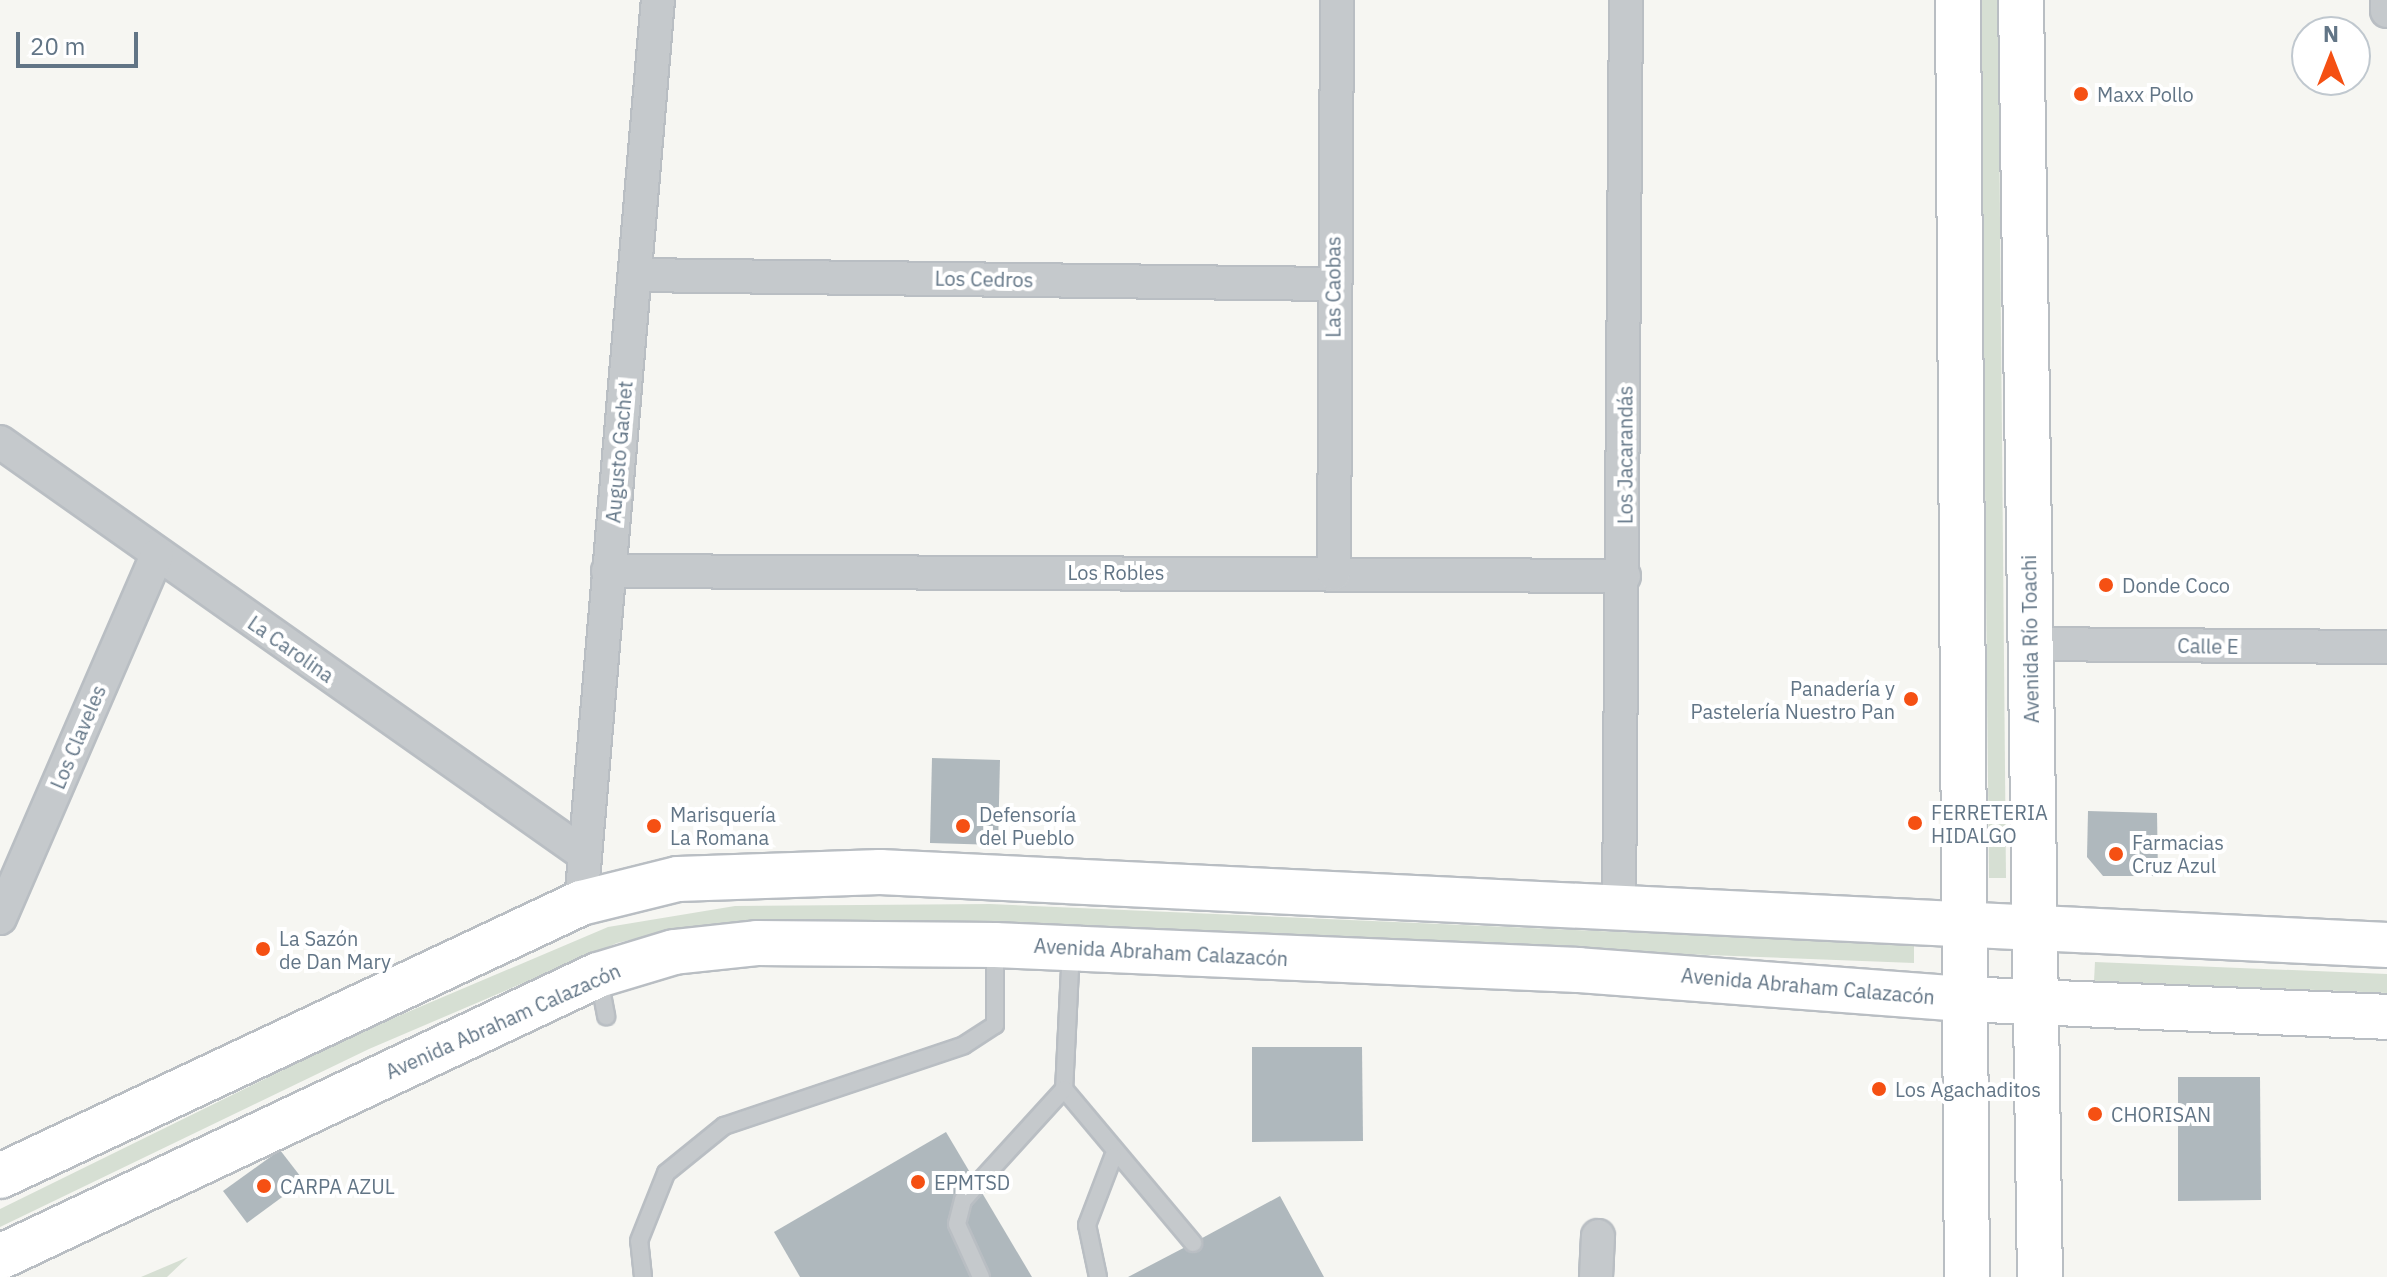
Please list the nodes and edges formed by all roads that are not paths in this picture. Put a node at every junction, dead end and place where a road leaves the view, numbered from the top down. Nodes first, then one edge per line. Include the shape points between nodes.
1 (658, 0) edge
2 (1337, 0) edge
3 (1626, 0) edge
4 (1958, 0) edge
5 (2021, 0) edge
6 (2387, 0) edge
7 (2387, 11) edge
8 (635, 275) junction
9 (1332, 284) junction
10 (0, 442) edge
11 (157, 555) junction
12 (608, 571) junction
13 (1334, 574) junction
14 (1624, 576) junction
15 (2030, 644) junction
16 (2387, 647) edge
17 (584, 854) junction
18 (581, 903) junction
19 (1619, 910) junction
20 (0, 918) edge
21 (1960, 926) junction
22 (2035, 930) junction
23 (995, 945) junction
24 (2387, 945) edge
25 (1071, 948) junction
26 (1961, 999) junction
27 (2036, 1002) junction
28 (2387, 1017) edge
29 (1064, 1089) junction
30 (1113, 1157) junction
31 (0, 1176) edge
32 (1598, 1236) dead end
33 (1193, 1243) dead end
34 (0, 1257) edge
35 (643, 1277) edge
36 (981, 1277) edge
37 (1098, 1277) edge
38 (1596, 1277) edge
39 (1967, 1277) edge
40 (2040, 1277) edge

1 - 8 street, Augusto Gachet
2 - 9 street, Las Caobas
3 - 14 street, Los Jacarandás
4 - 21 main road
5 - 15 main road, Avenida Río Toachi
6 - 7 street
8 - 9 street, Los Cedros
8 - 12 street, Augusto Gachet
9 - 13 street, Las Caobas
10 - 11 street, La Carolina
11 - 17 street, La Carolina
11 - 20 street, Los Claveles
12 - 13 street, Los Robles
12 - 17 street, Augusto Gachet
13 - 14 street, Los Robles
14 - 19 street, Los Jacarandás
15 - 16 street, Calle E
15 - 22 main road, Avenida Río Toachi
17 - 18 street, Augusto Gachet
18 - 19 main road via 678,879 880,872
18 - 31 main road
19 - 21 main road
21 - 22 main road
21 - 26 main road
22 - 24 main road
22 - 27 main road, Avenida Río Toachi
23 - 25 main road, Avenida Abraham Calazacón
23 - 34 main road, Avenida Abraham Calazacón via 757,943 674,952 602,996
23 - 35 lane via 995,1025 964,1045 724,1126 666,1173 639,1241
25 - 26 main road, Avenida Abraham Calazacón via 1764,980
25 - 29 lane
26 - 27 main road, Avenida Abraham Calazacón
26 - 39 main road
27 - 28 main road, Avenida Abraham Calazacón
27 - 40 main road, Avenida Río Toachi
29 - 30 lane
29 - 36 lane via 963,1200 957,1224
30 - 33 lane
30 - 37 lane via 1087,1225
32 - 38 street

